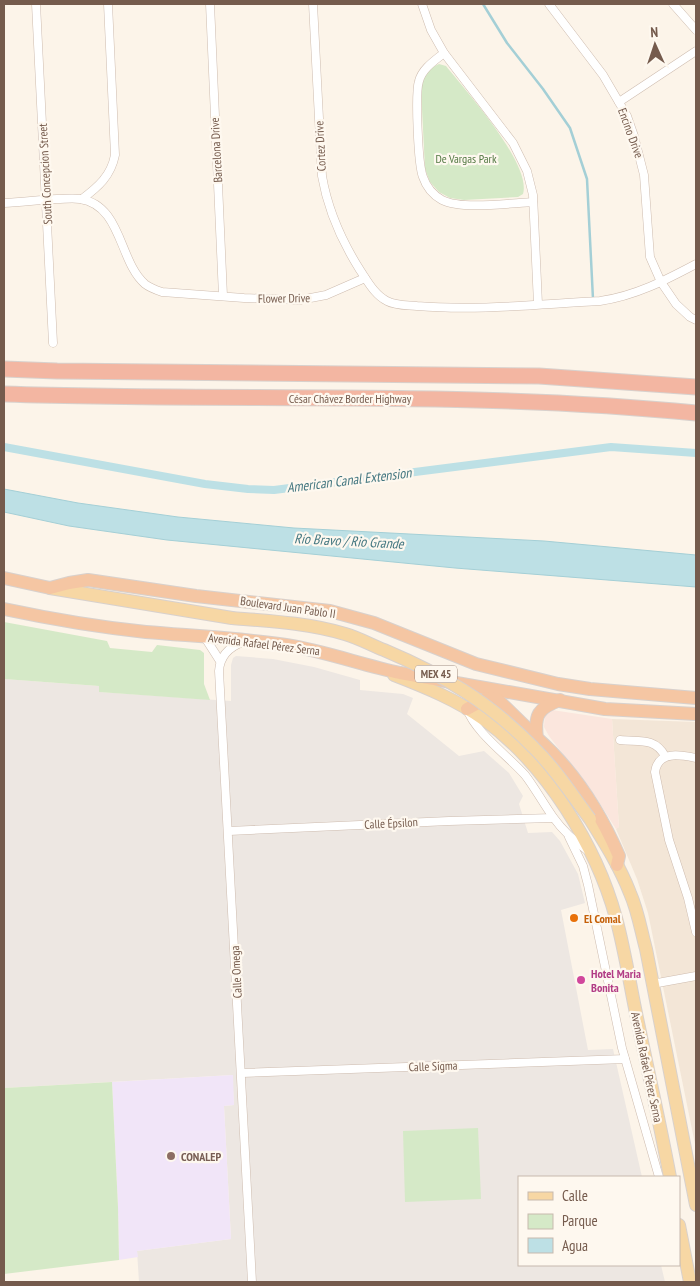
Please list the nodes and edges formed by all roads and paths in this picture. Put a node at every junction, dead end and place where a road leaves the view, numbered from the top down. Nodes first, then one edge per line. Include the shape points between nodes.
1 (36, 4) edge
2 (108, 4) edge
3 (210, 4) edge
4 (314, 4) edge
5 (422, 4) edge
6 (549, 4) edge
7 (674, 4) edge
8 (696, 30) edge
9 (696, 51) edge
10 (444, 53) junction
11 (619, 102) junction
12 (82, 199) junction
13 (45, 200) junction
14 (533, 202) junction
15 (4, 203) edge
16 (696, 264) edge
17 (365, 278) junction
18 (661, 282) junction
19 (223, 296) junction
20 (538, 304) junction
21 (696, 320) edge
22 (53, 343) dead end
23 (4, 369) edge
24 (696, 387) edge
25 (4, 394) edge
26 (696, 413) edge
27 (4, 578) edge
28 (50, 588) junction
29 (4, 609) edge
30 (204, 636) junction
31 (247, 640) junction
32 (220, 661) junction
33 (377, 668) junction
34 (696, 698) edge
35 (560, 700) junction
36 (467, 709) junction
37 (696, 714) edge
38 (537, 738) junction
39 (620, 740) dead end
40 (666, 756) junction
41 (696, 758) edge
42 (553, 818) junction
43 (229, 831) junction
44 (569, 837) junction
45 (590, 853) junction
46 (617, 865) junction
47 (696, 932) edge
48 (696, 976) edge
49 (652, 984) junction
50 (625, 1059) junction
51 (242, 1073) junction
52 (659, 1176) edge
53 (670, 1176) edge
54 (696, 1204) edge
55 (680, 1231) edge
56 (252, 1282) edge
57 (690, 1282) edge

1 - 13 street, South Concepcion Street
2 - 12 street via 115,156 106,177
3 - 19 street, Barcelona Drive
4 - 17 street, Cortez Drive via 325,194 336,227
5 - 10 street
6 - 11 street, Encino Drive via 603,75
7 - 8 street
9 - 11 street
10 - 14 street via 513,143 527,172
10 - 14 street via 422,74 417,91 420,166 426,184 442,200 459,205
11 - 18 street, Encino Drive via 640,155 646,185 648,246
12 - 13 street
12 - 19 street, Flower Drive via 101,210 112,222 134,272 146,285 162,292
13 - 15 street
13 - 22 street, South Concepcion Street
14 - 20 street
16 - 18 street
17 - 19 street, Flower Drive via 344,289 310,299
17 - 20 street via 386,301 396,304 453,308
18 - 20 street via 615,299
18 - 21 street via 680,309
23 - 24 highway, César Chávez Border Highway via 521,376
25 - 26 highway, César Chávez Border Highway via 528,400
27 - 28 highway, MEX 45
28 - 34 highway, Boulevard Juan Pablo II via 88,580 330,611 374,623 476,664 550,682 590,689
28 - 46 main road, Avenida Rafael Pérez Serna / MEX 45, bridge via 346,634 415,663 474,696 533,747 590,819
29 - 30 highway, Avenida Rafael Pérez Serna / MEX 45 via 82,624
30 - 31 highway, Avenida Rafael Pérez Serna / MEX 45
30 - 32 street
31 - 32 street via 230,649
31 - 33 highway, Avenida Rafael Pérez Serna / MEX 45 via 328,652
32 - 43 street, Calle Omega
33 - 35 highway
33 - 36 main road, Avenida Rafael Pérez Serna / MEX 45
35 - 37 highway via 604,708
35 - 38 highway via 539,712
36 - 38 highway via 488,698 496,699
36 - 42 street via 477,727 525,776
36 - 45 main road, Avenida Rafael Pérez Serna / MEX 45 via 502,733 547,781
38 - 46 highway via 571,774 601,819 620,856
39 - 40 street via 654,743
40 - 41 street via 674,754
40 - 47 street via 656,768 659,791 668,840
42 - 43 street, Calle Épsilon
42 - 44 street
43 - 51 street, Calle Omega
44 - 45 street
44 - 50 street via 588,884
45 - 53 main road, Avenida Rafael Pérez Serna / MEX 45 via 616,917
46 - 49 main road, Avenida Rafael Pérez Serna / MEX 45 via 637,914
48 - 49 street
49 - 54 main road, Avenida Rafael Pérez Serna / MEX 45
50 - 51 street, Calle Sigma
50 - 52 street
51 - 56 street, Calle Omega
55 - 57 main road

